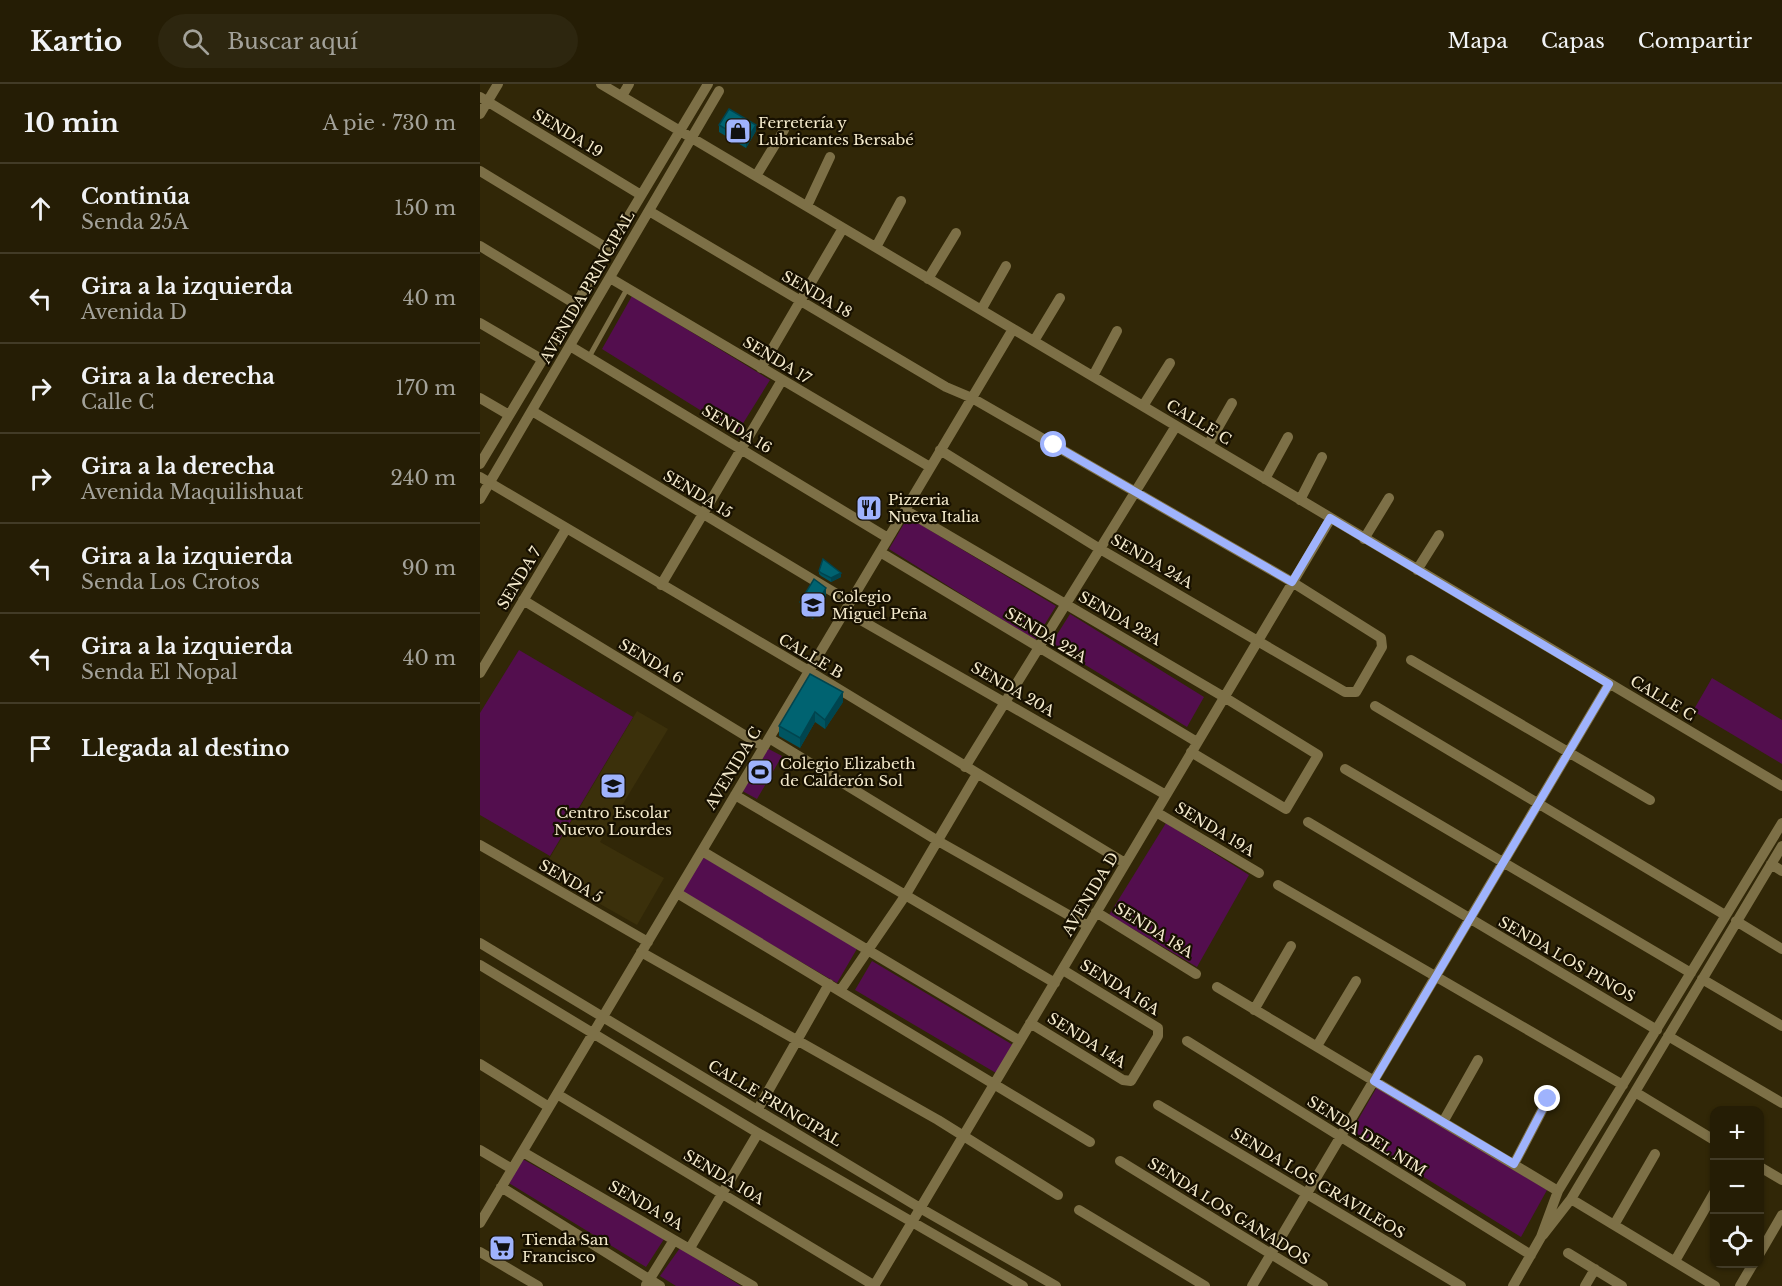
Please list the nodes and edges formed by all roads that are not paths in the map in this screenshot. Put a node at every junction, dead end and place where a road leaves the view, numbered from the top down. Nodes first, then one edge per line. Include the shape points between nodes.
1 (498, 84) edge
2 (601, 84) edge
3 (629, 84) edge
4 (708, 84) edge
5 (719, 91) dead end
6 (622, 96) junction
7 (484, 99) edge
8 (480, 114) edge
9 (784, 130) dead end
10 (680, 131) junction
11 (692, 138) junction
12 (830, 157) dead end
13 (480, 171) edge
14 (756, 176) junction
15 (641, 195) junction
16 (901, 201) dead end
17 (807, 206) junction
18 (649, 211) junction
19 (843, 228) junction
20 (956, 233) dead end
21 (480, 246) edge
22 (876, 247) junction
23 (610, 250) junction
24 (1006, 266) dead end
25 (610, 278) junction
26 (928, 279) junction
27 (627, 289) junction
28 (1060, 298) dead end
29 (802, 303) junction
30 (577, 305) junction
31 (981, 310) junction
32 (480, 323) edge
33 (1013, 329) junction
34 (1117, 331) dead end
35 (1034, 341) junction
36 (570, 346) junction
37 (589, 357) junction
38 (543, 360) junction
39 (1170, 363) dead end
40 (761, 368) junction
41 (1093, 376) junction
42 (782, 380) junction
43 (480, 398) edge
44 (972, 398) junction
45 (1232, 403) dead end
46 (1143, 406) junction
47 (532, 411) junction
48 (509, 415) junction
49 (1176, 426) junction
50 (1288, 437) dead end
51 (1208, 445) junction
52 (741, 449) junction
53 (940, 450) junction
54 (1322, 457) dead end
55 (480, 464) edge
56 (930, 467) junction
57 (1264, 478) junction
58 (485, 480) edge
59 (1135, 492) junction
60 (1389, 498) dead end
61 (480, 499) edge
62 (1300, 500) junction
63 (905, 510) junction
64 (703, 514) junction
65 (1330, 518) junction
66 (566, 529) junction
67 (1439, 535) dead end
68 (888, 538) junction
69 (1364, 539) junction
70 (1100, 549) junction
71 (880, 552) junction
72 (1417, 570) junction
73 (1292, 582) junction
74 (661, 585) junction
75 (523, 600) junction
76 (1066, 604) junction
77 (847, 607) junction
78 (1258, 640) junction
79 (1038, 649) junction
80 (1411, 660) dead end
81 (809, 671) junction
82 (480, 673) edge
83 (1609, 684) junction
84 (1351, 694) joint
85 (1224, 697) junction
86 (1005, 702) junction
87 (1375, 706) dead end
88 (767, 742) junction
89 (1194, 747) junction
90 (1569, 752) junction
91 (965, 766) junction
92 (1346, 769) dead end
93 (977, 774) junction
94 (1782, 786) edge
95 (735, 795) junction
96 (1166, 795) junction
97 (1650, 801) dead end
98 (1538, 804) junction
99 (1286, 809) joint
100 (1156, 812) junction
101 (1308, 822) dead end
102 (1782, 823) edge
103 (938, 841) junction
104 (480, 845) edge
105 (1782, 846) edge
106 (702, 851) junction
107 (1502, 862) junction
108 (1125, 863) junction
109 (1771, 864) junction
110 (1782, 871) edge
111 (1259, 873) dead end
112 (1278, 885) dead end
113 (677, 893) junction
114 (905, 896) junction
115 (1096, 912) junction
116 (1725, 915) junction
117 (1469, 919) junction
118 (1736, 921) junction
119 (1088, 926) junction
120 (648, 942) junction
121 (480, 943) edge
122 (1291, 946) dead end
123 (869, 949) junction
124 (1782, 949) edge
125 (642, 952) junction
126 (480, 965) edge
127 (1063, 970) junction
128 (1691, 973) junction
129 (1196, 974) dead end
130 (1436, 977) junction
131 (1702, 979) junction
132 (1356, 981) dead end
133 (1054, 983) junction
134 (829, 984) junction
135 (1217, 987) dead end
136 (840, 991) junction
137 (1254, 1010) junction
138 (603, 1017) junction
139 (1030, 1023) junction
140 (1782, 1026) edge
141 (1657, 1029) junction
142 (594, 1033) junction
143 (1668, 1036) junction
144 (798, 1040) junction
145 (1020, 1041) junction
146 (1187, 1041) dead end
147 (1317, 1046) junction
148 (1478, 1060) dead end
149 (480, 1064) edge
150 (1374, 1081) junction
151 (1128, 1082) joint
152 (995, 1083) junction
153 (1623, 1085) junction
154 (1635, 1092) junction
155 (557, 1094) junction
156 (1548, 1099) dead end
157 (1782, 1103) edge
158 (1158, 1106) dead end
159 (549, 1107) junction
160 (758, 1109) junction
161 (1443, 1122) junction
162 (758, 1132) junction
163 (964, 1135) junction
164 (1340, 1137) junction
165 (1710, 1138) edge
166 (1090, 1142) dead end
167 (480, 1150) edge
168 (523, 1152) junction
169 (1655, 1154) dead end
170 (1120, 1161) dead end
171 (1514, 1164) junction
172 (512, 1169) junction
173 (1764, 1169) edge
174 (1782, 1180) edge
175 (501, 1188) junction
176 (1558, 1191) junction
177 (1307, 1193) junction
178 (723, 1194) junction
179 (1058, 1195) dead end
180 (1571, 1199) junction
181 (1710, 1200) edge
182 (920, 1208) junction
183 (1079, 1210) dead end
184 (1782, 1215) edge
185 (912, 1222) junction
186 (480, 1223) edge
187 (1614, 1225) junction
188 (1540, 1238) junction
189 (674, 1239) junction
190 (1764, 1246) edge
191 (690, 1248) junction
192 (480, 1252) edge
193 (1568, 1253) dead end
194 (1270, 1255) junction
195 (1531, 1255) junction
196 (1012, 1260) junction
197 (1675, 1261) junction
198 (1750, 1268) edge
199 (1594, 1269) junction
200 (1003, 1274) junction
201 (648, 1283) edge
202 (538, 1286) edge
203 (660, 1286) edge
204 (753, 1286) edge
205 (875, 1286) edge
206 (1023, 1286) edge
207 (1056, 1286) edge
208 (1205, 1286) edge
209 (1252, 1286) edge
210 (1323, 1286) edge
211 (1461, 1286) edge
212 (1513, 1286) edge
213 (1585, 1286) edge
214 (1622, 1286) edge
215 (1715, 1286) edge
216 (1740, 1286) edge

1 - 7 street
2 - 6 street, CALLE C
3 - 6 street
4 - 10 street, AVENIDA PRINCIPAL
5 - 11 street, AVENIDA PRINCIPAL
6 - 10 street, CALLE C
7 - 8 street
7 - 15 street, SENDA 19
9 - 14 street
10 - 11 street, CALLE C
10 - 15 street, AVENIDA PRINCIPAL
11 - 14 street, CALLE C
11 - 18 street, AVENIDA PRINCIPAL
12 - 17 street
13 - 23 street
14 - 17 street, CALLE C
15 - 23 street, AVENIDA PRINCIPAL
16 - 22 street
17 - 19 street, CALLE C
18 - 25 street, AVENIDA PRINCIPAL
18 - 29 street, SENDA 18
19 - 22 street, CALLE C
19 - 29 street
20 - 26 street
21 - 30 street
22 - 26 street, CALLE C
23 - 30 street, AVENIDA PRINCIPAL
24 - 31 street
25 - 27 street, SENDA 17
25 - 36 street, AVENIDA PRINCIPAL
26 - 31 street, CALLE C
27 - 37 lane
27 - 40 street, SENDA 17
28 - 35 street
29 - 40 street
29 - 44 street, SENDA 18 via 946,387
30 - 38 street, AVENIDA PRINCIPAL
31 - 33 street, CALLE C
32 - 38 street
33 - 35 street, CALLE C
33 - 44 street, AVENIDA C
34 - 41 street
35 - 41 street, CALLE C
36 - 37 street, SENDA 16
36 - 47 street, AVENIDA PRINCIPAL
37 - 52 street, SENDA 16
38 - 48 street, AVENIDA PRINCIPAL
39 - 46 street
40 - 42 street, SENDA 17
41 - 46 street, CALLE C
42 - 52 street
42 - 56 street, SENDA 17
43 - 48 street
44 - 53 street, AVENIDA C
44 - 59 street, SENDA 18
45 - 51 street
46 - 49 street, CALLE C
47 - 58 street, AVENIDA PRINCIPAL
47 - 64 street, SENDA 15
48 - 55 street, AVENIDA PRINCIPAL
49 - 51 street, CALLE C
49 - 59 street
50 - 57 street
51 - 57 street, CALLE C
52 - 64 street
52 - 68 street, SENDA 16
53 - 56 street, AVENIDA C
53 - 70 street, SENDA 24A
54 - 62 street
56 - 63 street, AVENIDA C
57 - 62 street, CALLE C
58 - 61 street, AVENIDA PRINCIPAL
58 - 66 street, CALLE B
59 - 70 street
59 - 73 street, SENDA 18
60 - 69 street
62 - 65 street, CALLE C
63 - 68 street, AVENIDA C
63 - 76 street, SENDA 23A
64 - 74 street
64 - 77 street, SENDA 15
65 - 69 street, CALLE C
65 - 73 street, AVENIDA D
66 - 74 street, CALLE B
66 - 75 street, SENDA 7
67 - 72 street
68 - 71 street, AVENIDA C
69 - 72 street, CALLE C
70 - 76 street
70 - 78 street, SENDA 24A
71 - 77 street, AVENIDA C
71 - 79 street, SENDA 22A
72 - 83 street, CALLE C
73 - 78 street, AVENIDA D
73 - 84 street, SENDA 18 via 1381,638 1356,692
74 - 81 street, CALLE B
75 - 82 street, SENDA 7
75 - 88 street, SENDA 6
76 - 79 street
76 - 85 street, SENDA 23A
77 - 81 street, AVENIDA C
77 - 86 street, SENDA 20A
78 - 84 street, SENDA 24A
78 - 85 street, AVENIDA D
79 - 86 street
79 - 89 street, SENDA 22A
80 - 90 street
81 - 88 street, AVENIDA C
81 - 91 street, CALLE B
83 - 90 street
83 - 94 street, CALLE C
85 - 89 street, AVENIDA D
85 - 99 street, SENDA 23A via 1318,755
86 - 91 street
86 - 96 street, SENDA 20A
87 - 98 street
88 - 95 street, AVENIDA C
88 - 103 street, SENDA 6
89 - 96 street, AVENIDA D
89 - 99 street, SENDA 22A
90 - 97 street
90 - 98 street
91 - 93 street, CALLE B
92 - 107 street
93 - 103 street
93 - 108 street, CALLE B
95 - 106 street, AVENIDA C
95 - 114 street
96 - 100 street, AVENIDA D
98 - 107 street
98 - 116 street
100 - 108 street, AVENIDA D
100 - 111 street, SENDA 19A
101 - 117 street, SENDA LOS PINOS
102 - 116 street
103 - 114 street
103 - 119 street, SENDA 6
104 - 120 street, SENDA 5
105 - 109 street
106 - 113 street, AVENIDA C
106 - 123 street
107 - 117 street
107 - 128 street
108 - 115 street, AVENIDA D
109 - 110 street
109 - 118 street
112 - 130 street
113 - 120 street, AVENIDA C
113 - 134 street
114 - 123 street
114 - 133 street
115 - 119 street, AVENIDA D
115 - 129 street, SENDA 18A
116 - 128 street
117 - 130 street
117 - 141 street, SENDA LOS PINOS
118 - 124 street
118 - 131 street
119 - 127 street, AVENIDA D
120 - 125 street, AVENIDA C
121 - 138 street, CALLE PRINCIPAL
122 - 137 street
123 - 136 street
123 - 145 street
125 - 138 street, AVENIDA C
125 - 144 street
126 - 142 street
127 - 133 street, AVENIDA D
127 - 151 street, SENDA 16A via 1158,1028
128 - 141 street
130 - 150 street
130 - 153 street
131 - 140 street
131 - 143 street
132 - 147 street
133 - 139 street, AVENIDA D
134 - 136 street
134 - 144 street
135 - 137 street
136 - 152 street
137 - 147 street
138 - 142 street, AVENIDA C
138 - 160 street, CALLE PRINCIPAL
139 - 145 street, AVENIDA D
139 - 151 street, SENDA 14A
141 - 153 street
142 - 155 street, AVENIDA C
142 - 162 street
143 - 154 street
143 - 157 street
144 - 160 street
144 - 163 street
145 - 152 street, AVENIDA D
146 - 164 street, SENDA DEL NIM
147 - 150 street
148 - 161 street
149 - 159 street
150 - 161 street
150 - 164 street
152 - 163 street, AVENIDA D
152 - 166 street
153 - 176 street
154 - 165 street
154 - 180 street
155 - 159 street, AVENIDA C
155 - 178 street, SENDA 10A
156 - 171 street
158 - 177 street, SENDA LOS GRAVILEOS
159 - 168 street, AVENIDA C
160 - 182 street, CALLE PRINCIPAL
161 - 171 street
162 - 178 street
162 - 185 street
163 - 179 street
163 - 182 street, AVENIDA D
164 - 177 street
164 - 195 street, SENDA DEL NIM
167 - 172 street
168 - 172 street, AVENIDA C
168 - 189 street, SENDA 9A
169 - 187 street
170 - 194 street, SENDA LOS GANADOS
171 - 176 street
172 - 175 street, AVENIDA C
173 - 174 street
175 - 186 street, AVENIDA C
175 - 201 street
176 - 188 street
177 - 194 street
177 - 211 street, SENDA LOS GRAVILEOS
178 - 191 street
178 - 205 street, SENDA 10A
180 - 187 street
180 - 188 street
181 - 197 street
182 - 185 street, AVENIDA D
182 - 196 street, CALLE PRINCIPAL
183 - 208 street
184 - 190 street
185 - 200 street
185 - 205 street, AVENIDA D
187 - 197 street
188 - 195 street
189 - 191 street, SENDA 9A
189 - 201 street
191 - 204 street, SENDA 9A
192 - 202 street
193 - 199 street
194 - 209 street
194 - 210 street, SENDA LOS GANADOS
195 - 212 street
196 - 200 street
196 - 207 street, CALLE PRINCIPAL
197 - 215 street
198 - 216 street
199 - 213 street
199 - 214 street
200 - 206 street
201 - 203 street

